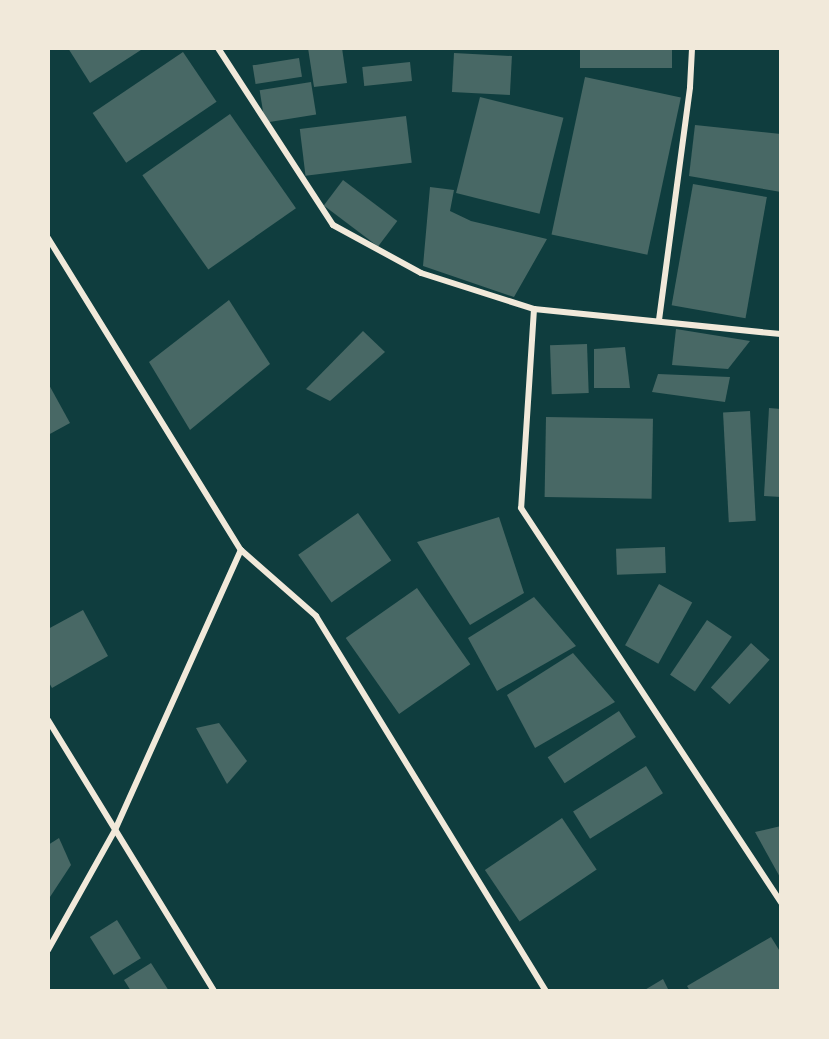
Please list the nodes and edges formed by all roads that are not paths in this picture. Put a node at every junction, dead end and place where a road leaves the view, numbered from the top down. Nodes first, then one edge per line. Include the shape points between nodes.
1 (218, 48) edge
2 (692, 48) edge
3 (48, 238) edge
4 (534, 309) junction
5 (659, 320) junction
6 (781, 334) edge
7 (241, 550) junction
8 (48, 720) edge
9 (115, 830) junction
10 (781, 903) edge
11 (48, 950) edge
12 (214, 991) edge
13 (546, 991) edge

1 - 4 street via 333,225 422,273
2 - 5 street
3 - 7 street
4 - 5 street
4 - 10 street via 521,508
5 - 6 street
7 - 9 street
7 - 13 street via 316,616
8 - 9 street
9 - 11 street
9 - 12 street

